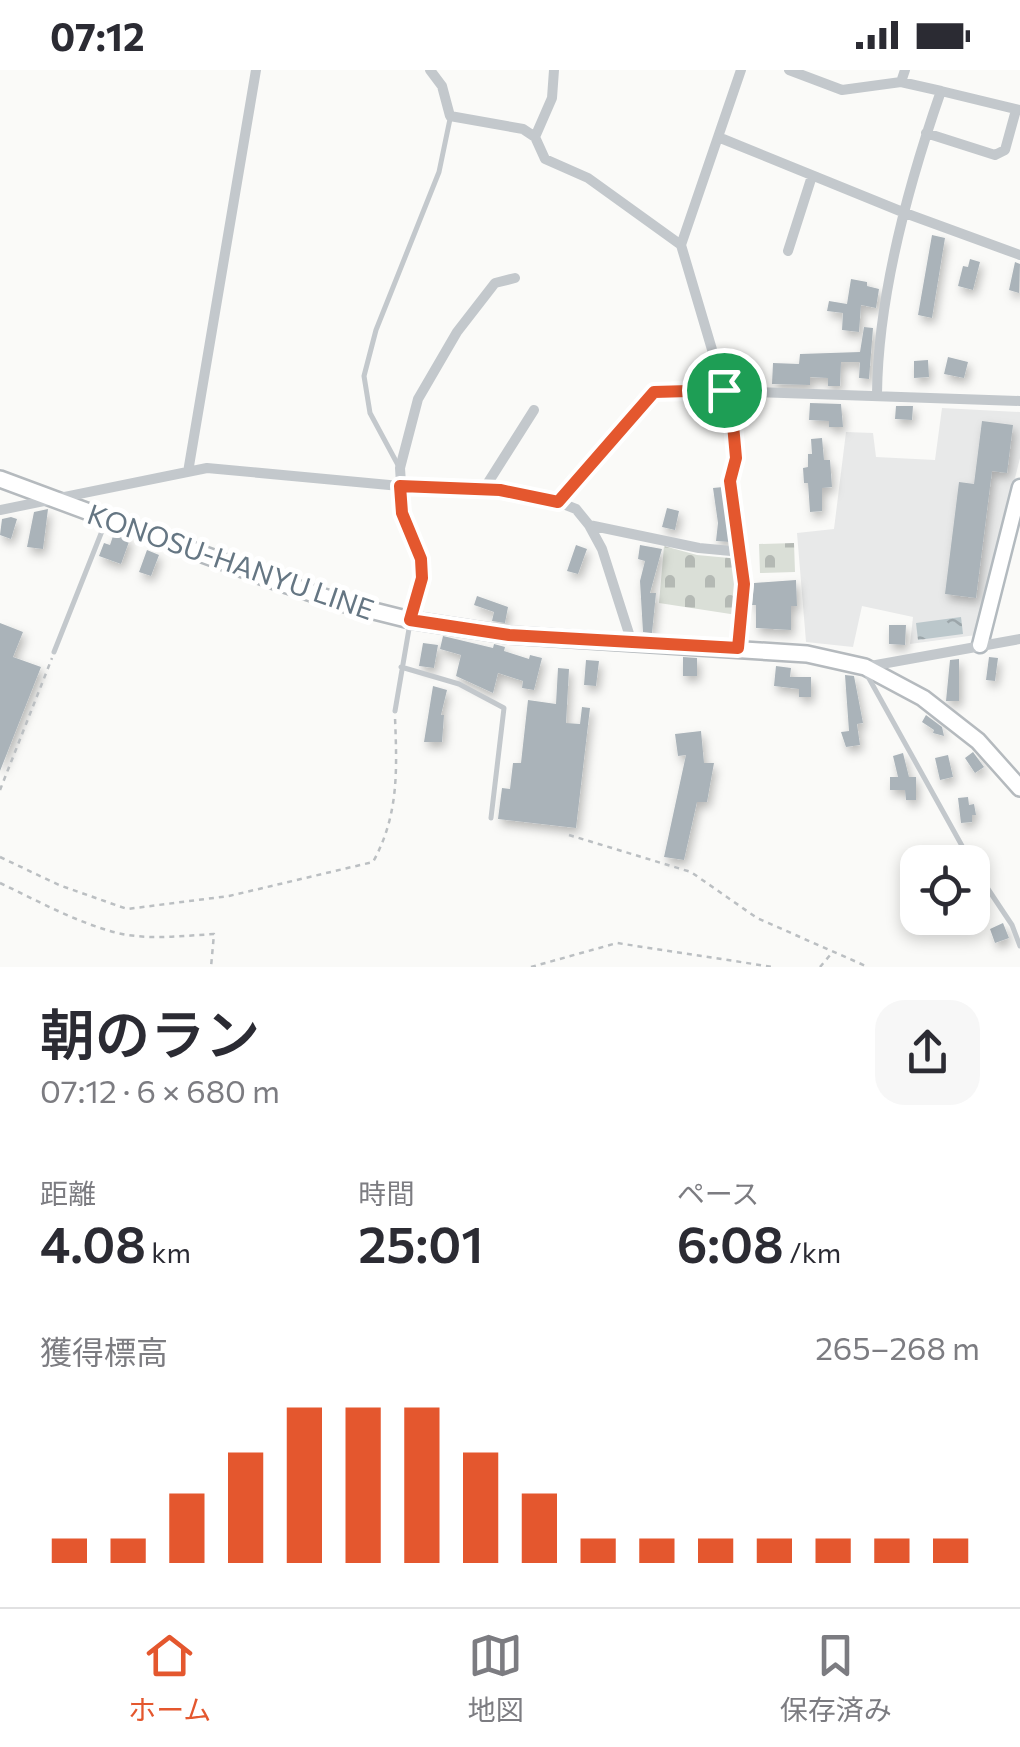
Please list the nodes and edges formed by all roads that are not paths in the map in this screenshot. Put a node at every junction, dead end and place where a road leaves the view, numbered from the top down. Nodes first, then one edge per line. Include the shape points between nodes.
1 (256, 70) edge
2 (430, 70) edge
3 (554, 70) edge
4 (741, 70) edge
5 (789, 70) edge
6 (903, 76) edge
7 (941, 91) junction
8 (1018, 110) edge
9 (450, 116) junction
10 (926, 133) junction
11 (535, 137) junction
12 (718, 137) junction
13 (812, 176) junction
14 (905, 213) junction
15 (681, 246) junction
16 (788, 251) dead end
17 (1020, 255) edge
18 (515, 278) dead end
19 (727, 390) junction
20 (877, 394) junction
21 (1020, 401) edge
22 (534, 410) dead end
23 (400, 468) junction
24 (188, 472) junction
25 (0, 479) edge
26 (400, 486) junction
27 (1020, 487) edge
28 (484, 489) junction
29 (52, 498) junction
30 (558, 502) junction
31 (0, 510) edge
32 (107, 518) junction
33 (590, 525) junction
34 (742, 552) junction
35 (410, 620) junction
36 (1020, 639) edge
37 (632, 643) junction
38 (980, 645) junction
39 (738, 648) junction
40 (54, 652) road end
41 (401, 667) junction
42 (865, 667) junction
43 (395, 711) road end
44 (1020, 788) edge
45 (491, 818) dead end
46 (961, 845) edge
47 (990, 891) edge
48 (1020, 946) edge

1 - 24 street
2 - 9 street
3 - 11 street via 552,98
4 - 12 street
5 - 6 street via 842,90
6 - 7 street
7 - 8 street
7 - 10 street
8 - 10 street via 1006,150 996,155
9 - 11 street
9 - 23 lane via 439,172 364,376 370,413
10 - 14 street
11 - 15 street via 545,159 588,178
12 - 13 street
12 - 15 street
13 - 14 street
13 - 16 street
14 - 17 street
14 - 20 street via 877,356
15 - 19 street
18 - 23 street via 495,283 457,332 418,399
19 - 20 street
19 - 30 street via 654,392
19 - 34 street via 736,458 730,481
20 - 21 street
22 - 28 street
23 - 26 street
24 - 26 street via 207,468
24 - 29 street
25 - 29 main road, KONOSU-HANYU LINE
26 - 28 street
26 - 35 street via 402,513 421,559
27 - 38 street
28 - 30 street
29 - 31 street
29 - 32 main road, KONOSU-HANYU LINE
30 - 33 street
32 - 35 main road, KONOSU-HANYU LINE via 342,604
32 - 40 lane
33 - 34 street
33 - 37 street
34 - 39 street
35 - 37 main road, KONOSU-HANYU LINE
35 - 41 lane
36 - 38 street
37 - 39 main road, KONOSU-HANYU LINE
38 - 42 street
39 - 42 main road, KONOSU-HANYU LINE
41 - 43 lane
41 - 45 lane via 459,684 504,708
42 - 44 main road, KONOSU-HANYU LINE via 923,698 978,741
42 - 46 lane
47 - 48 lane

